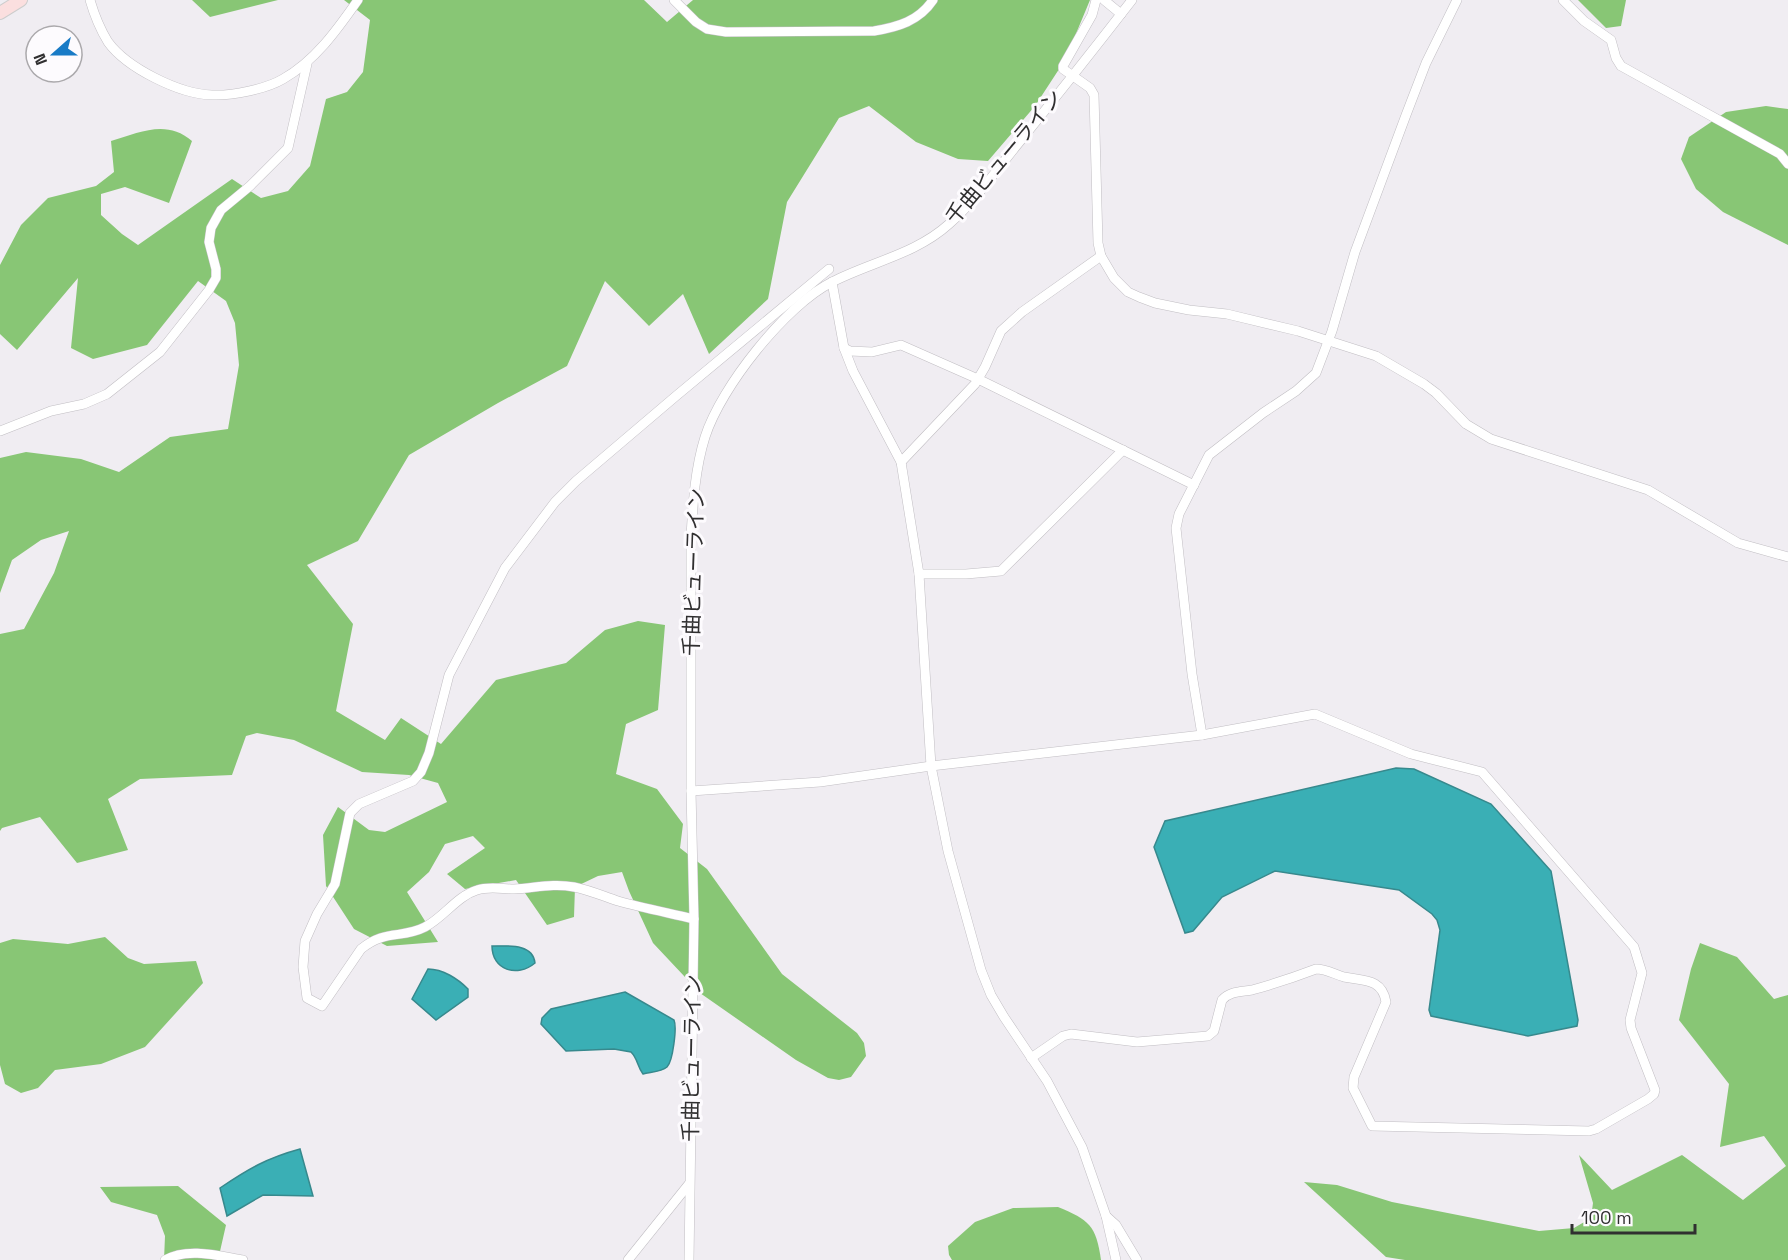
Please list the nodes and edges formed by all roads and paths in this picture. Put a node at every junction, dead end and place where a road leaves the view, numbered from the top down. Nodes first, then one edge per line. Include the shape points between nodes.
1 (21, 0) edge
2 (90, 0) edge
3 (358, 0) edge
4 (674, 0) edge
5 (933, 0) edge
6 (1096, 0) edge
7 (1104, 0) edge
8 (1132, 0) edge
9 (1457, 0) edge
10 (1563, 0) edge
11 (0, 13) edge
12 (1121, 14) junction
13 (307, 64) junction
14 (1073, 76) junction
15 (1788, 164) edge
16 (1101, 256) junction
17 (829, 269) dead end
18 (832, 282) junction
19 (1328, 340) junction
20 (844, 348) junction
21 (978, 379) junction
22 (0, 431) edge
23 (1123, 450) junction
24 (901, 462) junction
25 (1194, 485) junction
26 (1788, 557) edge
27 (919, 574) junction
28 (1202, 735) junction
29 (931, 766) junction
30 (691, 791) junction
31 (694, 920) junction
32 (1031, 1058) junction
33 (689, 1185) junction
34 (1106, 1216) junction
35 (165, 1260) edge
36 (243, 1260) edge
37 (628, 1260) edge
38 (689, 1260) edge
39 (1116, 1260) edge
40 (1137, 1260) edge

1 - 11 main road
2 - 13 street via 108,42 122,56 141,70 188,91 212,95 253,90 281,81
3 - 13 street
4 - 5 street via 707,29 751,33 874,31 905,24
6 - 14 street via 1092,15 1063,66
7 - 12 street
8 - 12 street, 千曲ビューライン
9 - 19 street via 1426,63 1354,252
10 - 15 street via 1611,40 1621,66 1780,154
12 - 14 street, 千曲ビューライン
13 - 22 street via 288,148 221,210 211,228 209,242 216,278 160,352 107,394
14 - 16 street via 1094,95
14 - 18 street, 千曲ビューライン via 948,225 909,250
16 - 19 street via 1128,292 1155,303 1227,314
16 - 21 street via 1001,331
17 - 31 street via 576,481 555,502 506,568 449,675 421,771 413,781 359,804 350,813 335,884 305,941 307,998 322,1006 370,942 424,927 477,890 575,887
18 - 20 street
18 - 30 street, 千曲ビューライン via 772,332 738,374 705,438 693,499 691,536
19 - 25 street via 1316,373 1209,455
19 - 26 street via 1376,356 1407,372 1436,393 1466,424 1491,439 1648,490 1738,543
20 - 21 street via 872,352 901,345
20 - 24 street
21 - 23 street
21 - 24 street
23 - 25 street
23 - 27 street via 1001,571
24 - 27 street
25 - 28 street via 1176,528
27 - 29 street
28 - 29 street
28 - 32 street via 1315,714 1411,754 1482,772 1634,947 1642,973 1631,1028 1654,1094 1588,1131 1372,1126 1353,1088 1354,1077 1386,1002 1385,996 1373,982 1322,969 1225,996 1214,1031 1208,1036 1137,1042 1071,1034
29 - 30 street via 820,782
29 - 32 street via 948,851 981,970 991,995
30 - 31 street, 千曲ビューライン
31 - 33 street, 千曲ビューライン
32 - 34 street via 1082,1148
33 - 37 street
33 - 38 street, 千曲ビューライン
34 - 39 street
34 - 40 street
35 - 36 street via 197,1253

